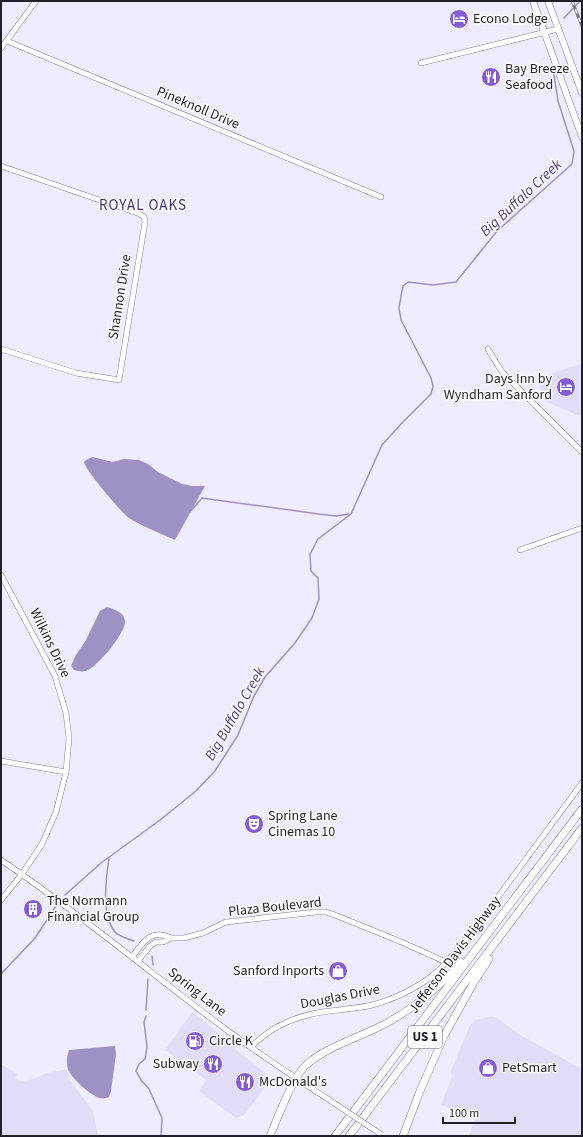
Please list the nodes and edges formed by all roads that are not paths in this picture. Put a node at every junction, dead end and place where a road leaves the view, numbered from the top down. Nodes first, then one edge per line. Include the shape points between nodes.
1 (36, 1) edge
2 (533, 1) edge
3 (548, 1) edge
4 (558, 29) junction
5 (544, 32) junction
6 (7, 41) junction
7 (1, 48) edge
8 (421, 63) dead end
9 (582, 93) edge
10 (582, 136) edge
11 (1, 166) edge
12 (381, 197) dead end
13 (1, 349) edge
14 (488, 349) dead end
15 (582, 452) edge
16 (582, 528) edge
17 (520, 550) dead end
18 (1, 575) edge
19 (1, 761) edge
20 (66, 772) junction
21 (582, 783) edge
22 (582, 809) edge
23 (581, 830) edge
24 (1, 860) edge
25 (22, 874) junction
26 (1, 900) edge
27 (500, 937) junction
28 (171, 938) junction
29 (472, 954) junction
30 (132, 956) junction
31 (138, 961) junction
32 (446, 962) junction
33 (251, 1047) junction
34 (296, 1078) junction
35 (270, 1136) edge
36 (335, 1136) edge
37 (350, 1136) edge
38 (383, 1136) edge
39 (403, 1136) edge

1 - 6 street
2 - 5 main road
3 - 4 main road
4 - 5 street
4 - 9 main road
5 - 8 street
5 - 10 main road
6 - 7 street
6 - 12 street, Pineknoll Drive
11 - 13 street, Shannon Drive via 140,214 145,222 119,380 76,373
14 - 15 street via 502,372
16 - 17 street
18 - 20 street, Wilkins Drive via 55,676 67,720 69,738
19 - 20 street
20 - 25 street, Wilkins Drive via 56,812 42,844
21 - 32 street, Douglas Drive via 473,931
22 - 29 highway, Jefferson Davis Highway / US 1
23 - 27 highway, Jefferson Davis Highway / US 1
24 - 25 street, Spring Lane
25 - 26 street, Wilkins Drive
25 - 30 street, Spring Lane
27 - 37 highway, Jefferson Davis Highway / US 1
27 - 39 highway via 444,1036
28 - 30 street, Plaza Boulevard via 158,934 152,936 145,940
28 - 31 street, Plaza Boulevard via 150,946
28 - 32 street, Plaza Boulevard via 197,935 226,922 326,912
29 - 34 highway via 407,1011 318,1056 305,1066
29 - 36 highway, Jefferson Davis Highway / US 1
30 - 31 street, Spring Lane
31 - 33 street, Spring Lane
32 - 33 street, Douglas Drive via 432,976 401,995 372,1006 313,1013 292,1019 266,1034
33 - 34 street, Spring Lane
34 - 35 highway
34 - 38 street, Spring Lane, bridge

